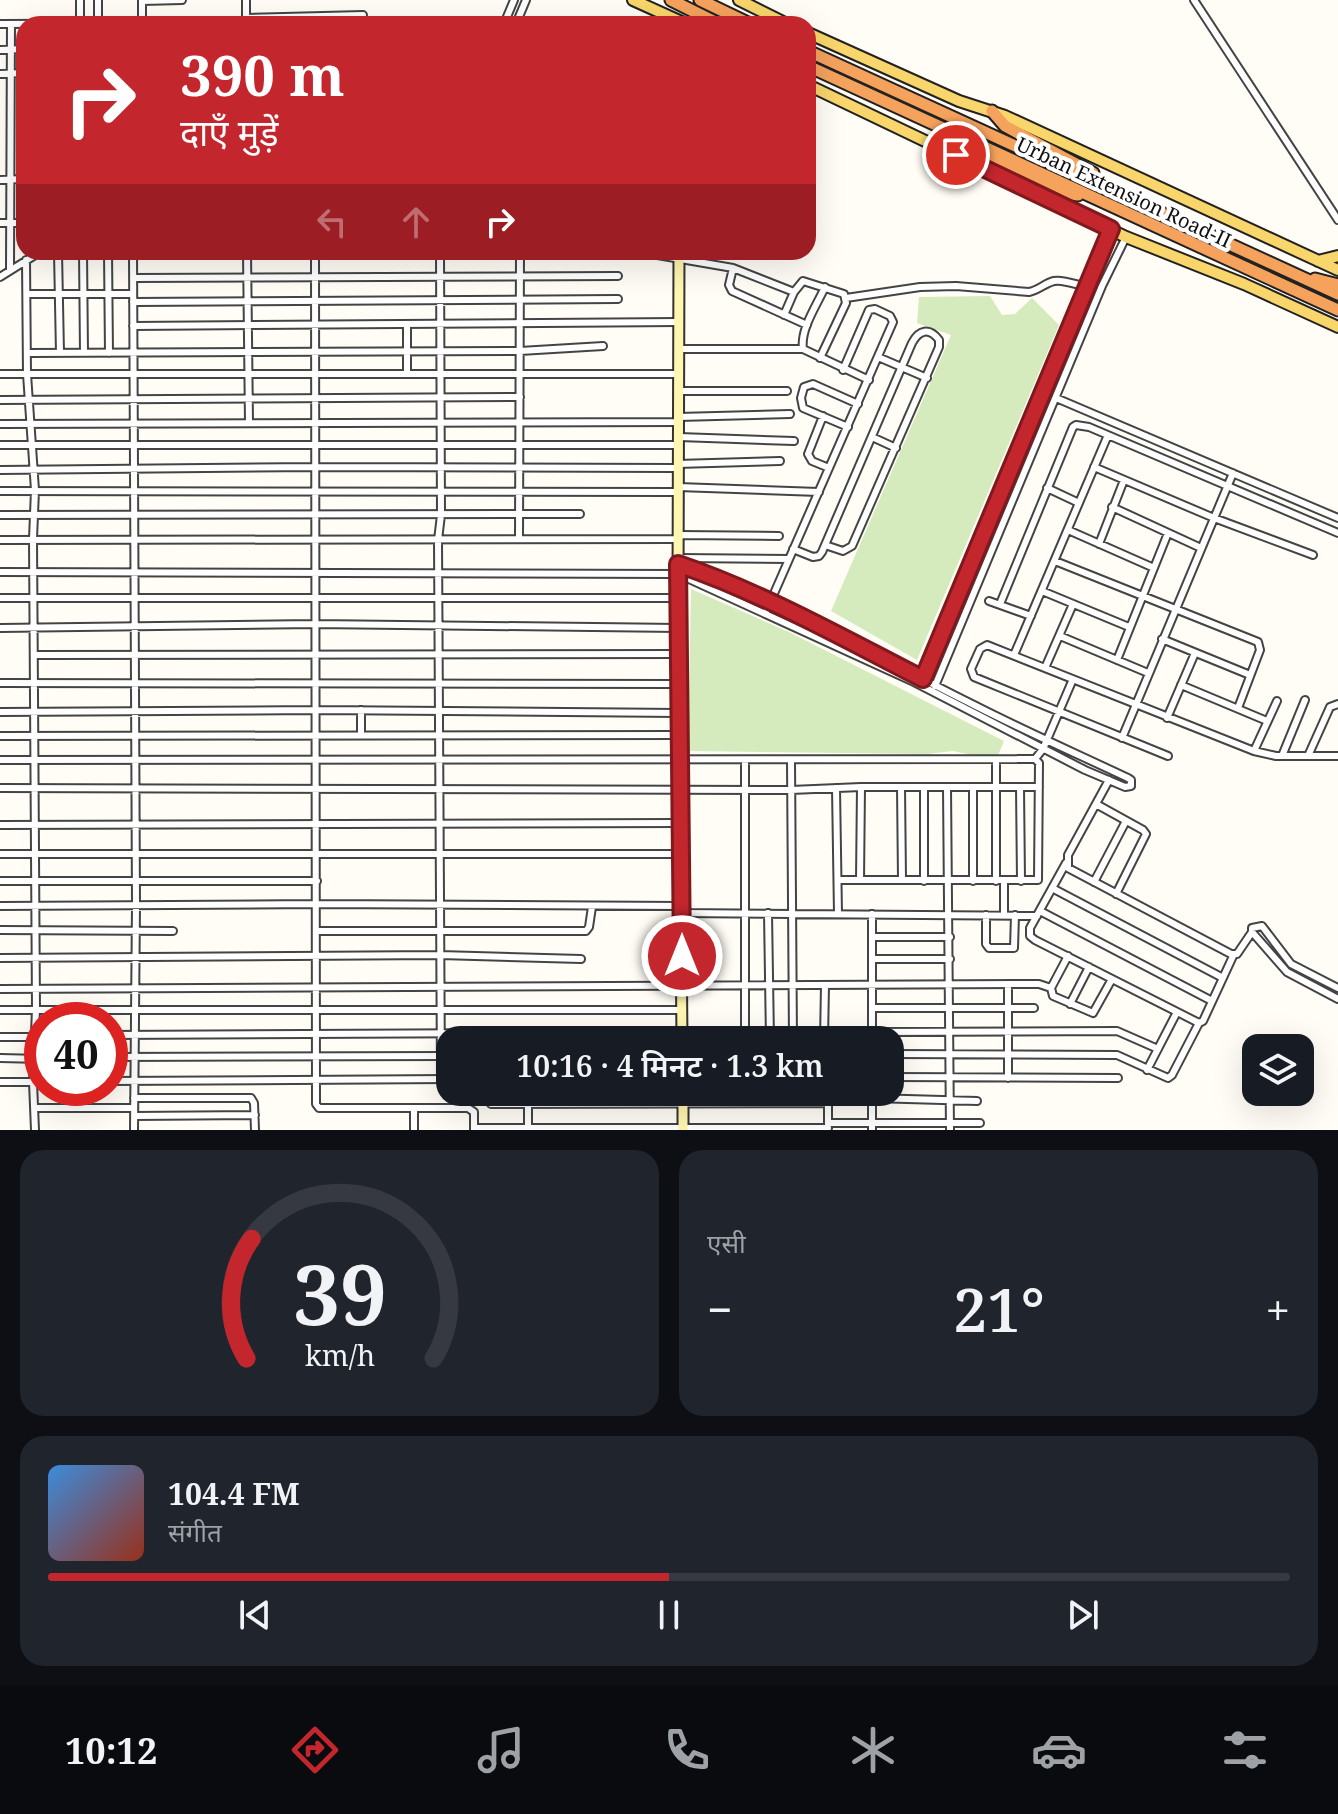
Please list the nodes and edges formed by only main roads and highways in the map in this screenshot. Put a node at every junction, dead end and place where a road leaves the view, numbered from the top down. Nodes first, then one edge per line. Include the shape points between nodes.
1 (633, 0) edge
2 (700, 0) edge
3 (739, 0) edge
4 (672, 1) edge
5 (661, 16) edge
6 (703, 16) edge
7 (733, 16) edge
8 (758, 16) edge
9 (816, 37) edge
10 (816, 55) edge
11 (816, 70) edge
12 (816, 89) edge
13 (992, 111) junction
14 (956, 155) junction
15 (1094, 183) junction
16 (1091, 197) junction
17 (1338, 256) edge
18 (1316, 262) junction
19 (1338, 270) edge
20 (1303, 278) junction
21 (1338, 285) edge
22 (1338, 294) edge
23 (1338, 310) edge
24 (1338, 327) edge

1 - 5 main road
2 - 7 highway
3 - 8 main road
4 - 6 highway
9 - 13 main road
10 - 15 highway, Urban Extension Road-II
11 - 16 highway, Urban Extension Road-II
12 - 14 main road
13 - 15 highway via 1005,126 1093,173
13 - 18 main road
14 - 16 highway via 982,158 1060,192
14 - 24 main road via 1126,237
15 - 20 highway, Urban Extension Road-II
16 - 23 highway, Urban Extension Road-II
17 - 18 main road
18 - 19 main road
20 - 21 highway
20 - 22 highway, Urban Extension Road-II

